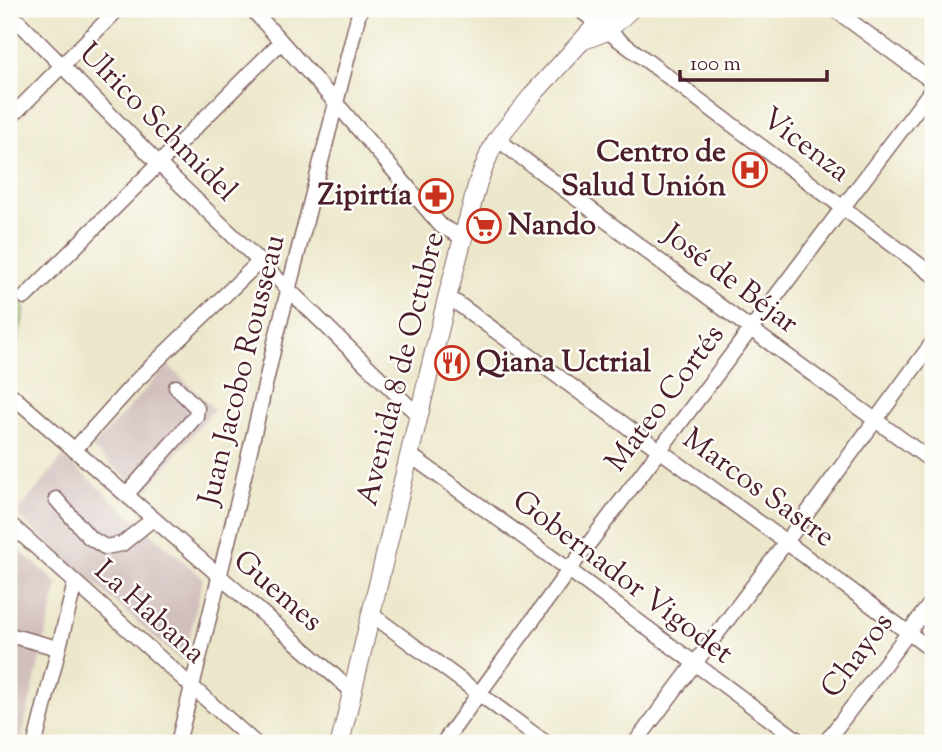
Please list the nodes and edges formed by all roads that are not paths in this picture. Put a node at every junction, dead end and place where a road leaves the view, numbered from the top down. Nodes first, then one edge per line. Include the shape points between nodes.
1 (118, 9) edge
2 (252, 9) edge
3 (360, 9) edge
4 (579, 9) edge
5 (611, 9) edge
6 (631, 9) edge
7 (834, 9) edge
8 (9, 12) edge
9 (602, 27) junction
10 (281, 42) junction
11 (62, 64) junction
12 (933, 82) edge
13 (933, 88) edge
14 (336, 103) junction
15 (9, 119) edge
16 (497, 139) junction
17 (158, 163) junction
18 (844, 208) junction
19 (462, 237) junction
20 (259, 262) junction
21 (933, 275) edge
22 (289, 290) junction
23 (25, 297) dead end
24 (447, 298) junction
25 (751, 330) junction
26 (933, 342) edge
27 (176, 387) dead end
28 (9, 393) edge
29 (419, 416) junction
30 (876, 419) junction
31 (74, 450) junction
32 (660, 450) junction
33 (410, 454) junction
34 (933, 461) edge
35 (126, 495) junction
36 (57, 499) dead end
37 (153, 519) junction
38 (9, 523) edge
39 (786, 542) junction
40 (569, 570) junction
41 (219, 576) junction
42 (75, 583) junction
43 (933, 600) edge
44 (371, 614) junction
45 (908, 633) junction
46 (9, 635) edge
47 (58, 648) junction
48 (933, 652) edge
49 (694, 664) junction
50 (192, 687) junction
51 (353, 692) junction
52 (478, 694) junction
53 (35, 743) edge
54 (178, 743) edge
55 (255, 743) edge
56 (340, 743) edge
57 (443, 743) edge
58 (546, 743) edge
59 (635, 743) edge
60 (802, 743) edge
61 (825, 743) edge

1 - 11 street
2 - 10 street
3 - 14 street, Juan Jacobo Rousseau
4 - 9 street, Vicenza
5 - 9 main road, Avenida 8 de Octubre
6 - 9 main road, Avenida 8 de Octubre
7 - 12 street
8 - 11 street, Ulrico Schmidel
9 - 16 main road, Avenida 8 de Octubre via 583,40
9 - 18 street, Vicenza
10 - 14 street
10 - 17 street
11 - 15 street
11 - 17 street, Ulrico Schmidel
13 - 18 street, Mateo Cortés
14 - 19 street via 441,226
14 - 22 street, Juan Jacobo Rousseau
16 - 19 main road, Avenida 8 de Octubre via 482,167
16 - 25 street, José de Béjar
17 - 20 street, Ulrico Schmidel
17 - 23 street
18 - 21 street, Vicenza
18 - 25 street, Mateo Cortés
19 - 24 main road, Avenida 8 de Octubre
20 - 22 street, Ulrico Schmidel
20 - 31 street via 137,380
22 - 29 street, Ulrico Schmidel
22 - 41 street, Juan Jacobo Rousseau
24 - 29 main road, Avenida 8 de Octubre
24 - 32 street, Marcos Sastre
25 - 30 street, José de Béjar
25 - 32 street, Mateo Cortés
26 - 30 street
27 - 35 street via 197,408 196,416
28 - 31 street, Guemes
29 - 33 main road, Avenida 8 de Octubre
30 - 34 street, José de Béjar
30 - 39 street
31 - 35 street, Guemes
32 - 39 street, Marcos Sastre
32 - 40 street, Mateo Cortés
33 - 40 street, Gobernador Vigodet
33 - 44 main road, Avenida 8 de Octubre
35 - 37 street, Guemes
36 - 37 street via 89,537 104,547 122,544
37 - 41 street, Guemes
38 - 42 street, La Habana
39 - 45 street, Marcos Sastre
39 - 49 street
40 - 49 street, Gobernador Vigodet
40 - 52 street, Mateo Cortés
41 - 50 street, Juan Jacobo Rousseau
41 - 51 street, Guemes
42 - 47 street
42 - 50 street, La Habana
43 - 45 street, Chayos
44 - 51 main road, Avenida 8 de Octubre
44 - 52 street
45 - 48 street, Marcos Sastre
45 - 61 street, Chayos
46 - 47 street
47 - 53 street
49 - 59 street
49 - 60 street, Gobernador Vigodet
50 - 54 street, Juan Jacobo Rousseau
50 - 55 street, La Habana
51 - 56 main road, Avenida 8 de Octubre
52 - 57 street, Mateo Cortés
52 - 58 street

